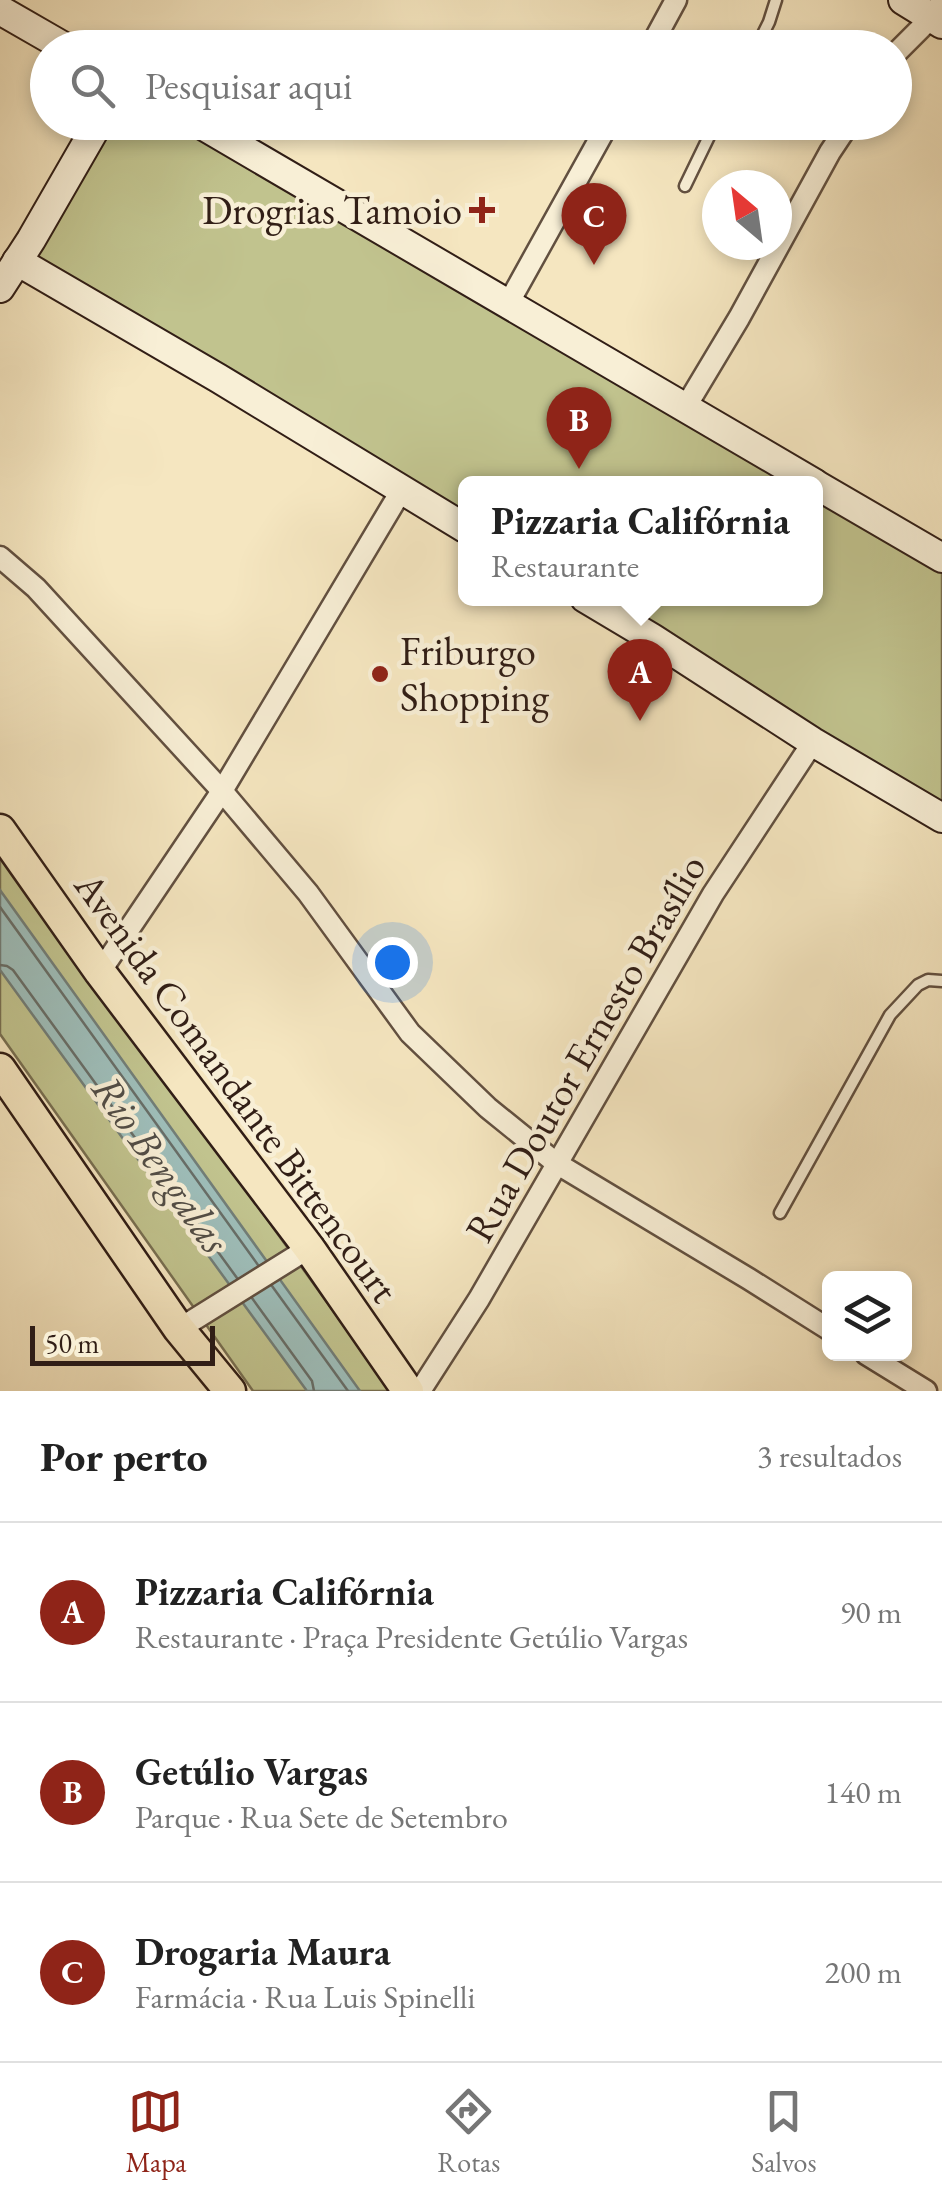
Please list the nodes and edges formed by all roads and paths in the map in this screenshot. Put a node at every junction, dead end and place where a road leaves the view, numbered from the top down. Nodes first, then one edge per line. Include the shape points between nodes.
1 (676, 0) edge
2 (776, 0) edge
3 (902, 0) edge
4 (0, 10) edge
5 (938, 14) edge
6 (35, 30) edge
7 (660, 30) edge
8 (765, 30) edge
9 (912, 38) edge
10 (90, 140) edge
11 (227, 140) edge
12 (598, 140) edge
13 (707, 140) edge
14 (838, 140) edge
15 (685, 186) dead end
16 (17, 261) junction
17 (0, 288) edge
18 (508, 304) junction
19 (685, 408) junction
20 (801, 476) edge
21 (823, 488) edge
22 (401, 490) junction
23 (458, 524) edge
24 (939, 550) edge
25 (0, 557) edge
26 (598, 606) edge
27 (813, 742) junction
28 (222, 791) junction
29 (942, 818) edge
30 (0, 830) edge
31 (100, 972) junction
32 (942, 980) edge
33 (0, 1069) edge
34 (556, 1163) junction
35 (780, 1213) dead end
36 (309, 1248) junction
37 (822, 1325) edge
38 (179, 1329) junction
39 (877, 1361) edge
40 (230, 1391) edge
41 (408, 1391) edge
42 (420, 1391) edge
43 (926, 1391) edge

1 - 7 street
2 - 8 lane
3 - 5 street
4 - 6 street
5 - 9 street
10 - 16 street
11 - 18 street
12 - 18 street
13 - 15 lane
14 - 19 street
16 - 17 street
16 - 22 street
18 - 19 street
19 - 20 street
21 - 24 street
22 - 23 street
22 - 28 street
25 - 28 street
26 - 27 street
27 - 29 street
27 - 34 street, Rua Doutor Ernesto Brasílio via 713,894
28 - 31 street
28 - 34 street via 308,893 410,1033
30 - 31 main road, Avenida Comandante Bittencourt
31 - 36 main road, Avenida Comandante Bittencourt
32 - 35 lane via 918,985 890,1015
33 - 38 main road
34 - 37 street
34 - 42 street, Rua Doutor Ernesto Brasílio
36 - 38 street
36 - 41 main road, Avenida Comandante Bittencourt
38 - 40 main road
39 - 43 street

